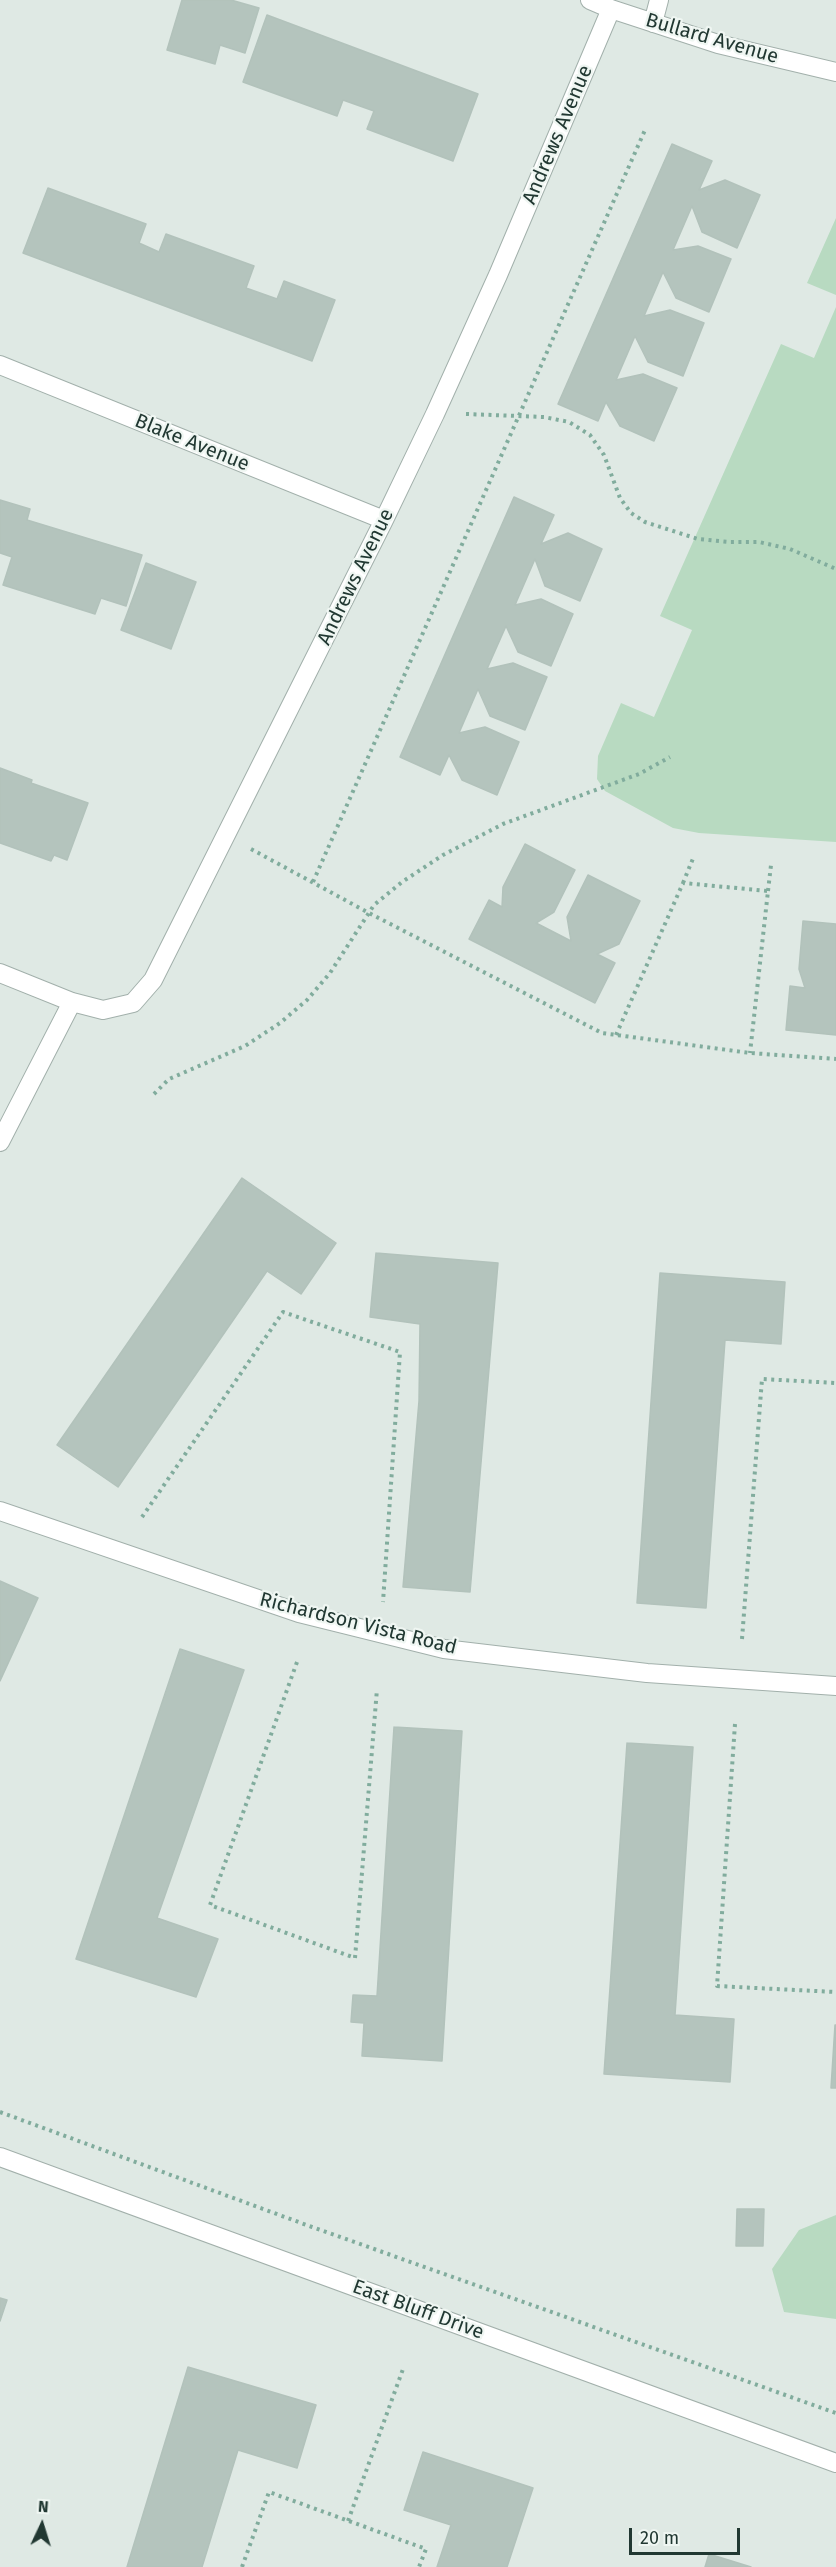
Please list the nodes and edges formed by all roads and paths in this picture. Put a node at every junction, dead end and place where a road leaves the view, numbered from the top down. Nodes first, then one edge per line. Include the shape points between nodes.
1 (590, 0) edge
2 (659, 0) edge
3 (611, 9) junction
4 (654, 23) junction
5 (836, 72) edge
6 (645, 130) dead end
7 (0, 365) edge
8 (435, 414) junction
9 (519, 416) junction
10 (384, 520) junction
11 (836, 569) edge
12 (670, 757) dead end
13 (227, 835) junction
14 (694, 856) dead end
15 (771, 865) dead end
16 (313, 882) junction
17 (683, 883) junction
18 (768, 891) junction
19 (369, 913) junction
20 (0, 973) edge
21 (72, 1002) junction
22 (616, 1035) junction
23 (750, 1053) junction
24 (836, 1059) edge
25 (154, 1094) dead end
26 (0, 1142) edge
27 (836, 1383) edge
28 (0, 1511) edge
29 (142, 1517) dead end
30 (383, 1602) dead end
31 (742, 1639) dead end
32 (297, 1662) dead end
33 (836, 1686) edge
34 (377, 1689) dead end
35 (735, 1724) dead end
36 (836, 1992) edge
37 (0, 2112) edge
38 (0, 2157) edge
39 (402, 2369) dead end
40 (836, 2412) edge
41 (836, 2463) edge
42 (348, 2521) junction
43 (242, 2567) edge
44 (419, 2567) edge

1 - 3 street, Bullard Avenue
2 - 4 street
3 - 4 street, Bullard Avenue
3 - 8 street, Andrews Avenue
4 - 5 street, Bullard Avenue via 718,44
6 - 9 path
7 - 10 street, Blake Avenue
8 - 9 path
8 - 10 street, Andrews Avenue
9 - 11 path via 569,422 590,435 604,455 620,498 631,513 645,522 698,539 759,542 790,549
9 - 16 path
10 - 13 street, Andrews Avenue
12 - 19 path via 639,774 503,824 402,882 374,904
13 - 16 path
13 - 21 street, Andrews Avenue via 153,980 133,1003 103,1010
14 - 17 path
15 - 18 path
16 - 19 path
17 - 18 path
17 - 22 path
18 - 23 path
19 - 22 path via 602,1033
19 - 25 path via 330,973 280,1023 245,1046 169,1079
20 - 21 street, Andrews Avenue
21 - 26 street
22 - 23 path
23 - 24 path
27 - 31 path via 762,1379
28 - 33 street, Richardson Vista Road via 299,1613 444,1650 647,1673
29 - 30 path via 283,1312 400,1352
32 - 34 path via 210,1905 355,1958
35 - 36 path via 717,1986
37 - 40 path
38 - 41 street, East Bluff Drive
39 - 42 path
42 - 43 path via 269,2492
42 - 44 path via 426,2549

